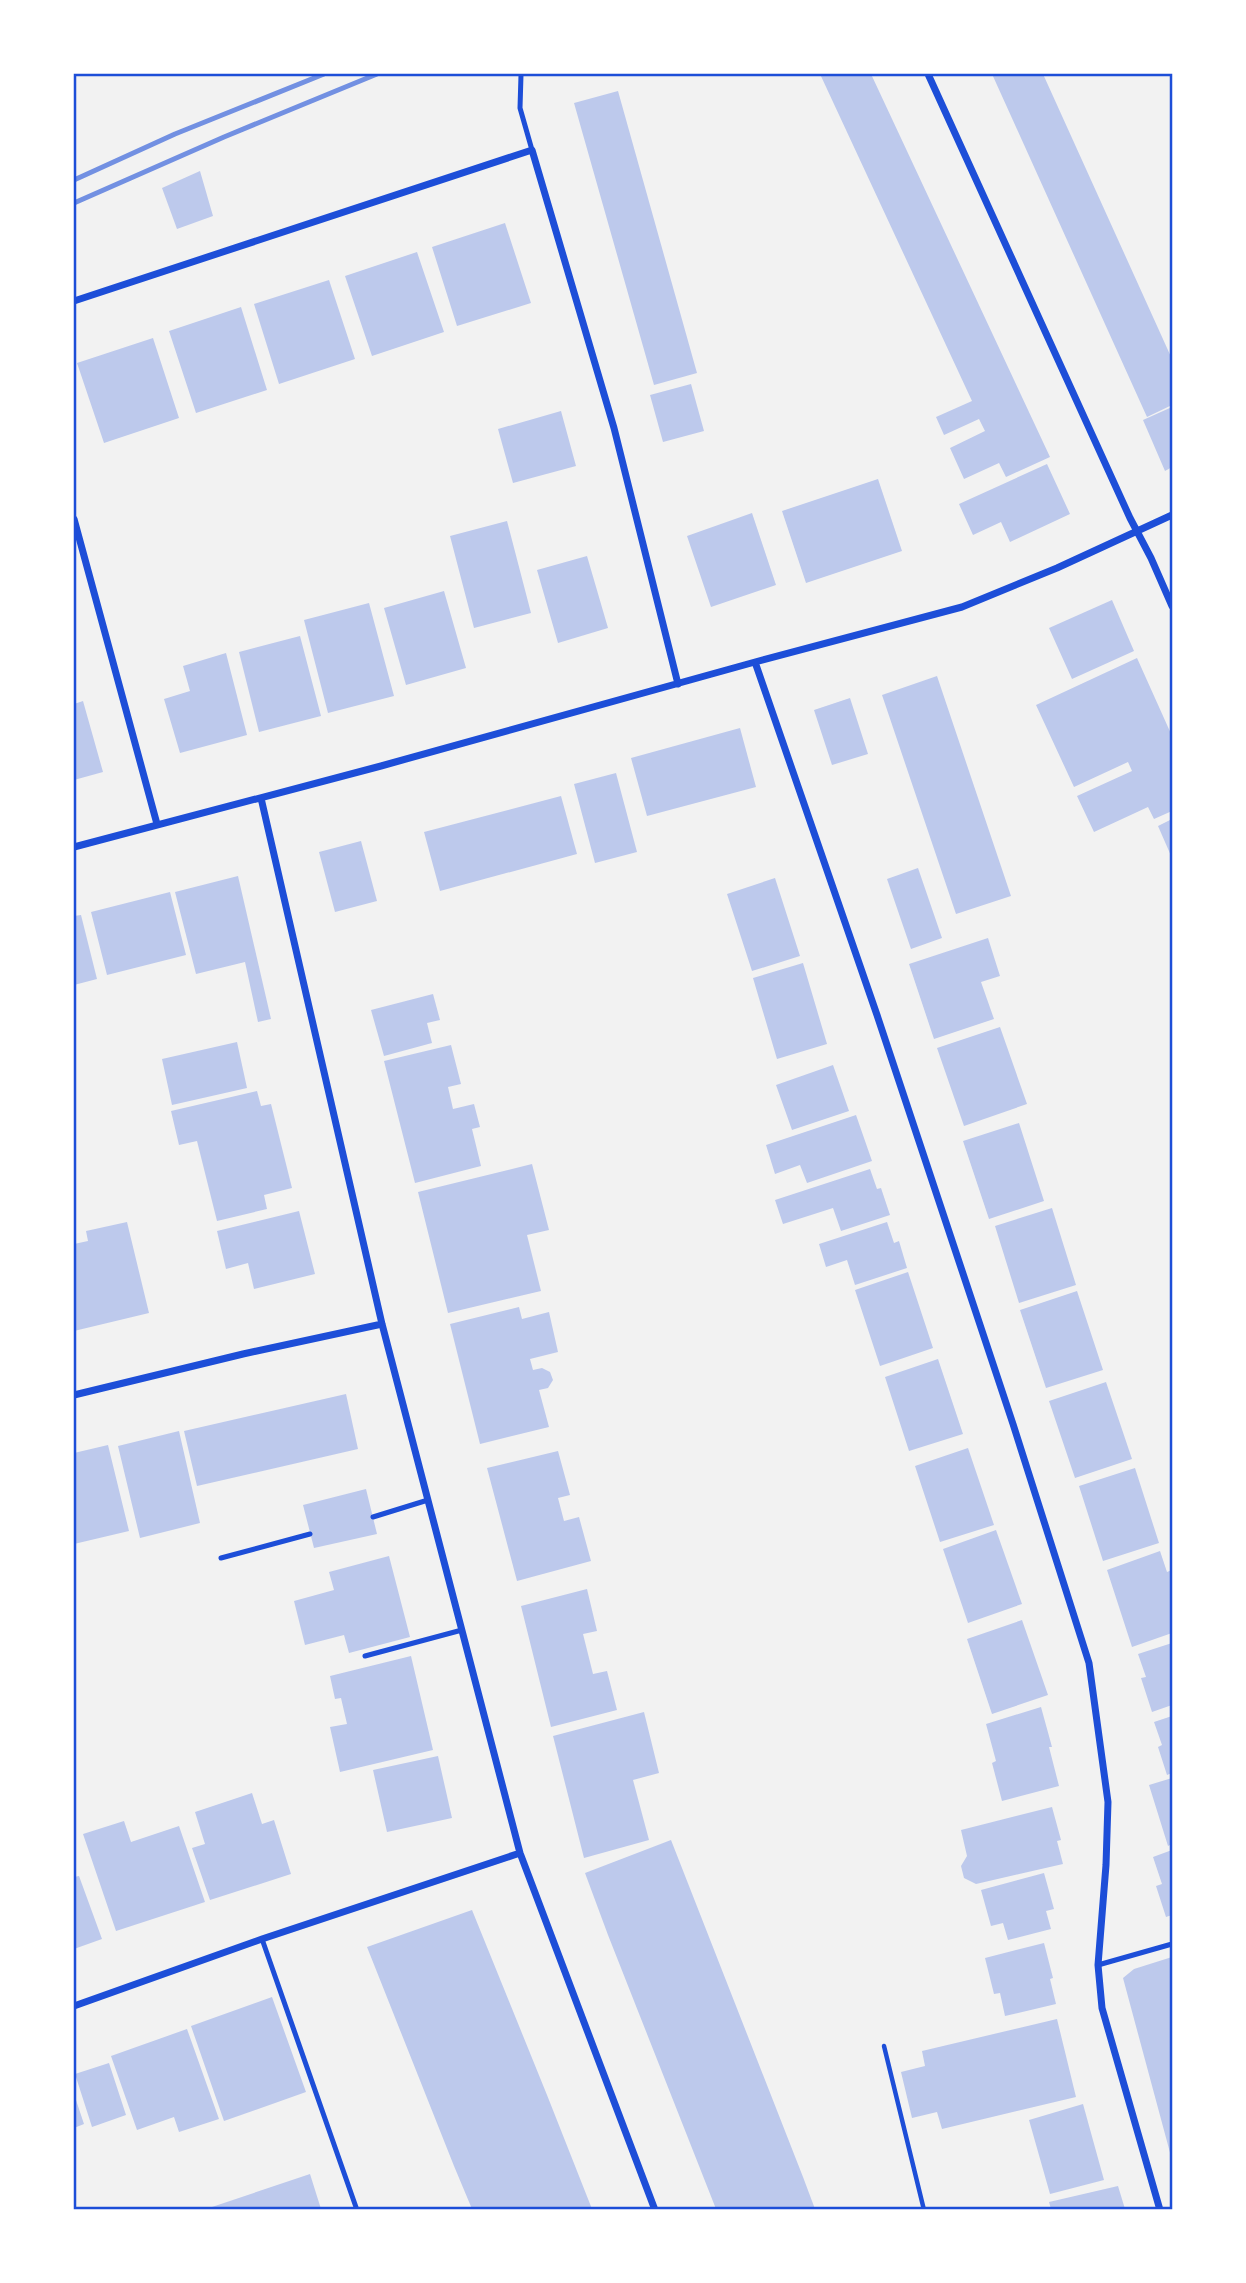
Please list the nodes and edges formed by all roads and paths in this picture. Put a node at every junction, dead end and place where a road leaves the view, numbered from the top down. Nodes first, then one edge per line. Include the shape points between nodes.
1 (928, 74) edge
2 (521, 75) dead end
3 (532, 150) junction
4 (74, 301) edge
5 (1172, 515) edge
6 (74, 519) edge
7 (1137, 532) junction
8 (1172, 606) edge
9 (755, 662) junction
10 (678, 684) junction
11 (261, 798) junction
12 (157, 824) junction
13 (74, 847) edge
14 (382, 1324) junction
15 (74, 1395) edge
16 (428, 1500) junction
17 (373, 1517) dead end
18 (310, 1534) dead end
19 (220, 1558) dead end
20 (462, 1630) junction
21 (365, 1656) dead end
22 (520, 1853) junction
23 (262, 1939) junction
24 (1172, 1944) edge
25 (1098, 1965) junction
26 (74, 2006) edge
27 (884, 2046) dead end
28 (357, 2210) edge
29 (655, 2210) edge
30 (924, 2210) edge
31 (1160, 2210) edge

1 - 7 street
2 - 3 lane via 520,108
3 - 4 street
3 - 10 street via 614,428
5 - 7 street
6 - 12 street
7 - 8 street
7 - 9 street via 962,607
9 - 10 street
9 - 25 street via 996,1371 1089,1663 1108,1802
10 - 11 street
11 - 12 street
11 - 14 street
12 - 13 street
14 - 15 street
14 - 16 street
16 - 17 lane
16 - 20 street
18 - 19 lane
20 - 21 lane
20 - 22 street
22 - 23 street
22 - 29 street
23 - 26 street
23 - 28 lane
24 - 25 lane
25 - 31 street via 1102,2008
27 - 30 path

